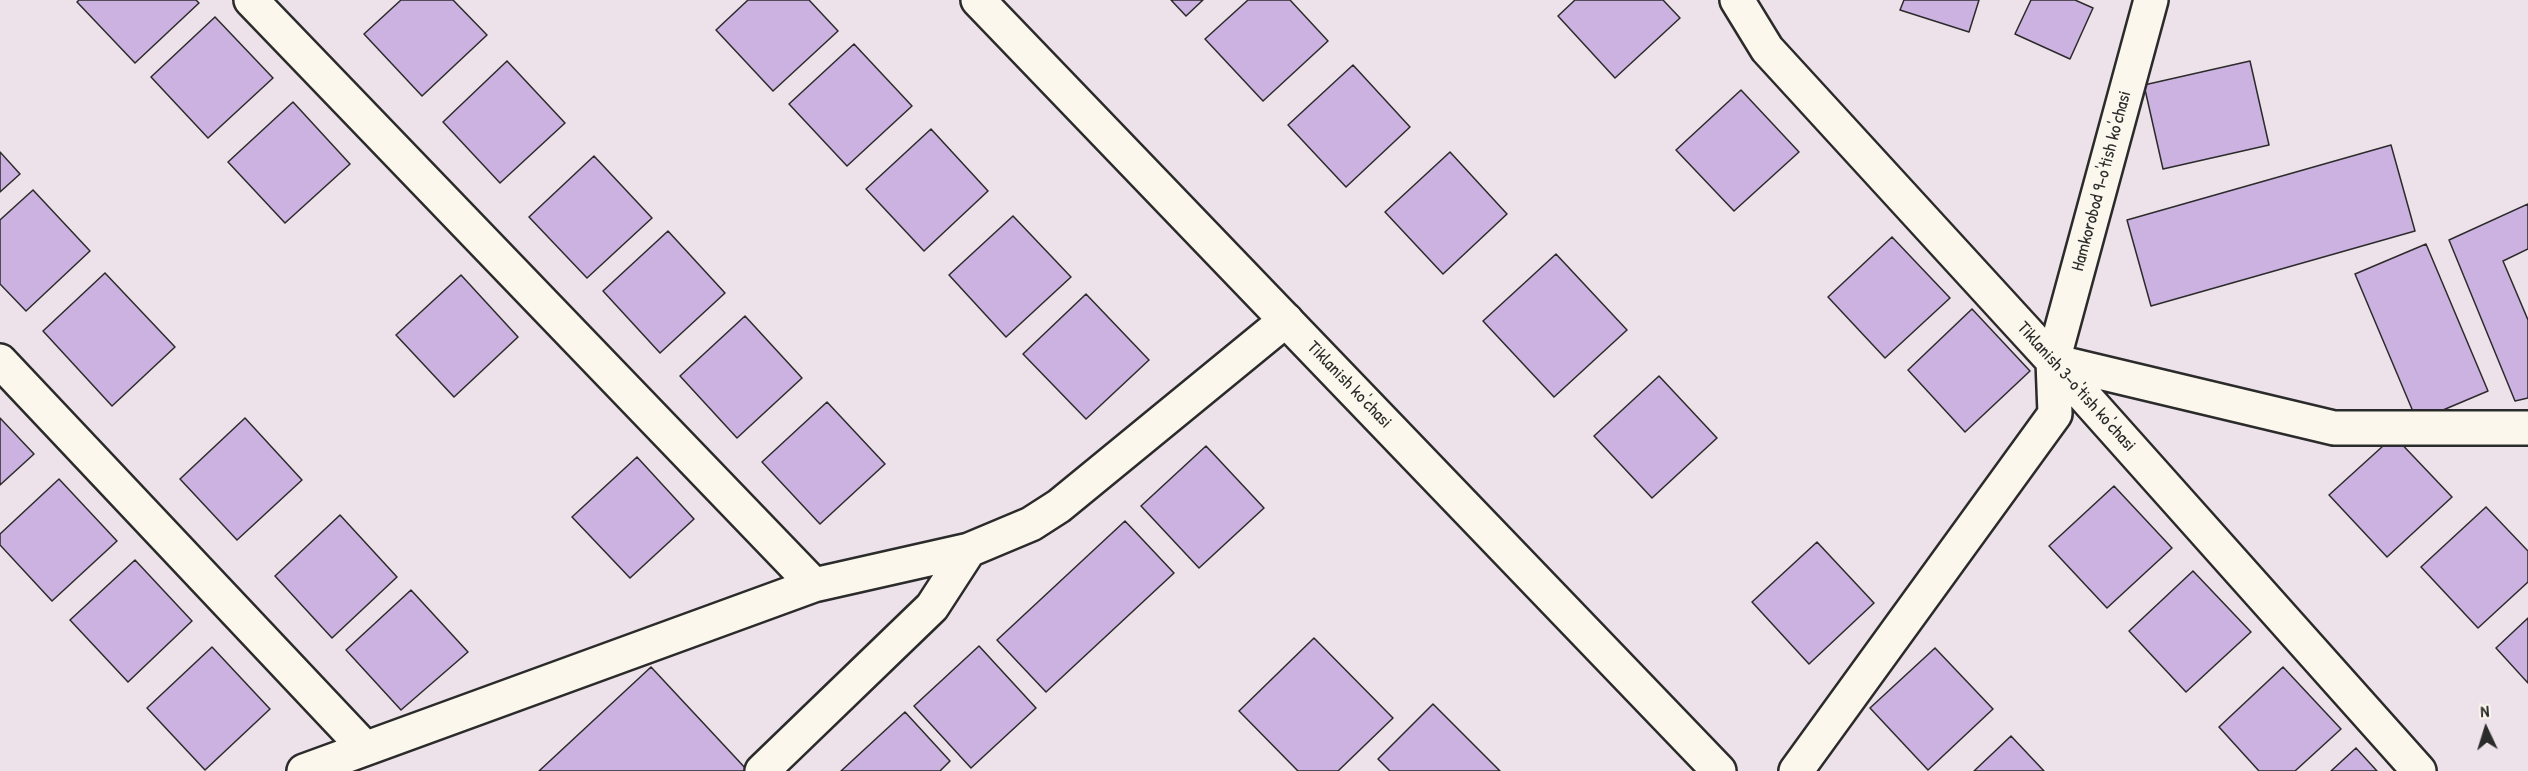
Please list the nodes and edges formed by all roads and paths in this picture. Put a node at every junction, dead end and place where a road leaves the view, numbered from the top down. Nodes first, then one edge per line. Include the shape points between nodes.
1 (251, 0) edge
2 (978, 0) edge
3 (1737, 0) edge
4 (2151, 0) edge
5 (1286, 320) junction
6 (0, 361) edge
7 (2053, 361) junction
8 (2528, 428) edge
9 (969, 549) junction
10 (814, 585) junction
11 (364, 747) junction
12 (304, 771) edge
13 (762, 771) edge
14 (1719, 771) edge
15 (1796, 771) edge
16 (2419, 771) edge

1 - 10 street
2 - 5 street, Tiklanish ko'chasi
3 - 7 street, Tiklanish 3-o'tish ko'chasi via 1767,49
4 - 7 street, Hamkorobod 9-o'tish ko'chasi
5 - 9 street via 1059,506 1031,524
5 - 14 street, Tiklanish ko'chasi
6 - 11 street
7 - 8 street via 2334,428
7 - 15 street, Hamkorobod 9-o'tish ko'chasi via 2055,414
7 - 16 street, Tiklanish 3-o'tish ko'chasi
9 - 10 street
9 - 13 street via 932,608
10 - 11 street
11 - 12 street

